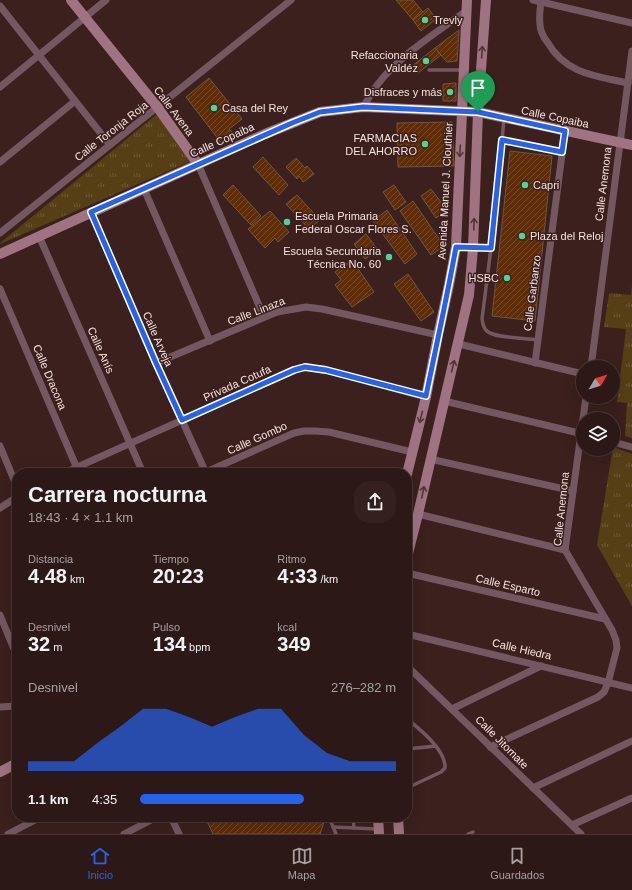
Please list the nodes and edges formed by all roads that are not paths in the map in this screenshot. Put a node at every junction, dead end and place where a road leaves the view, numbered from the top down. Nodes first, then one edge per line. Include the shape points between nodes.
1 (71, 0) edge
2 (106, 0) edge
3 (291, 0) edge
4 (467, 0) edge
5 (486, 0) edge
6 (533, 0) edge
7 (541, 2) junction
8 (1, 10) edge
9 (466, 10) junction
10 (85, 17) junction
11 (632, 23) edge
12 (632, 51) edge
13 (39, 55) junction
14 (429, 70) dead end
15 (464, 70) junction
16 (628, 83) junction
17 (0, 87) edge
18 (75, 101) junction
19 (363, 107) junction
20 (158, 108) junction
21 (462, 112) junction
22 (478, 112) junction
23 (504, 118) junction
24 (565, 131) junction
25 (502, 140) junction
26 (620, 143) junction
27 (110, 145) junction
28 (632, 145) edge
29 (562, 152) junction
30 (0, 162) edge
31 (198, 164) junction
32 (144, 189) junction
33 (91, 212) junction
34 (0, 233) edge
35 (39, 236) junction
36 (456, 247) junction
37 (473, 248) junction
38 (491, 248) junction
39 (0, 254) edge
40 (0, 289) edge
41 (264, 317) junction
42 (438, 335) junction
43 (537, 340) junction
44 (210, 341) junction
45 (459, 344) junction
46 (592, 360) edge
47 (156, 363) junction
48 (535, 363) junction
49 (576, 372) edge
50 (426, 396) junction
51 (444, 401) junction
52 (182, 420) junction
53 (576, 433) edge
54 (130, 443) junction
55 (620, 444) edge
56 (0, 446) edge
57 (632, 447) edge
58 (412, 452) junction
59 (579, 456) edge
60 (430, 459) junction
61 (77, 468) edge
62 (82, 468) edge
63 (142, 468) edge
64 (204, 468) edge
65 (217, 468) edge
66 (408, 468) edge
67 (12, 475) edge
68 (573, 491) junction
69 (12, 500) edge
70 (0, 508) edge
71 (418, 514) junction
72 (412, 537) edge
73 (565, 550) junction
74 (412, 574) edge
75 (0, 616) edge
76 (605, 619) junction
77 (412, 635) edge
78 (12, 644) edge
79 (541, 666) junction
80 (412, 671) edge
81 (608, 683) junction
82 (632, 688) edge
83 (0, 706) edge
84 (12, 706) edge
85 (452, 709) junction
86 (412, 724) edge
87 (632, 741) edge
88 (436, 746) junction
89 (490, 747) junction
90 (412, 748) edge
91 (12, 766) edge
92 (0, 772) edge
93 (412, 786) edge
94 (533, 788) junction
95 (632, 798) edge
96 (31, 822) edge
97 (147, 822) edge
98 (173, 822) edge
99 (331, 822) edge
100 (353, 822) edge
101 (398, 822) edge
102 (572, 825) junction
103 (333, 827) junction
104 (354, 828) junction
105 (378, 831) edge
106 (473, 832) dead end
107 (8, 834) edge
108 (124, 834) edge
109 (179, 834) edge
110 (336, 834) edge
111 (399, 834) edge
112 (468, 834) edge
113 (581, 834) edge

1 - 10 main road, Calle Avena
2 - 10 street
3 - 20 street, Calle Toronja Roja
4 - 9 main road, Avenida Manuel J. Clouthier
22 -> 5 main road
6 - 7 street
7 - 11 street
7 - 16 street via 540,24 544,37 566,64 580,72
8 - 13 street
9 - 15 main road, Avenida Manuel J. Clouthier
9 - 19 street via 391,69 377,84
10 - 13 street
10 - 20 main road, Calle Avena
12 - 16 street, Calle Anemona
13 - 17 street
13 - 18 street
14 - 15 lane
15 - 21 main road, Avenida Manuel J. Clouthier
16 - 26 street, Calle Anemona
18 - 27 street
18 - 30 street
19 - 21 main road, Calle Copaiba
19 - 31 main road, Calle Copaiba via 320,112
20 - 27 street, Calle Toronja Roja
20 - 31 main road, Calle Avena
21 - 22 main road, Calle Copaiba
21 -> 36 main road, Avenida Manuel J. Clouthier
22 - 23 main road, Calle Copaiba
37 -> 22 main road
23 - 24 main road, Calle Copaiba
23 - 25 lane
24 - 26 main road, Calle Copaiba
24 - 29 street, Calle Garbanzo
25 - 29 lane
25 - 38 lane
26 - 28 main road, Calle Copaiba
26 - 46 street, Calle Anemona
27 - 34 street, Calle Toronja Roja
29 - 43 street, Calle Garbanzo
31 - 32 main road, Calle Copaiba
31 - 41 street, Calle Avena
32 - 33 main road, Calle Copaiba
32 - 44 street
33 - 35 main road, Calle Copaiba
33 - 47 street, Calle Arveja
35 - 39 main road, Calle Copaiba
35 - 54 street, Calle Anís
36 - 37 main road
36 - 42 main road, Avenida Manuel J. Clouthier
37 - 38 lane
37 - 45 main road via 470,295
38 - 43 lane via 483,326 493,335
40 - 61 street, Calle Dracona
41 - 42 street, Calle Linaza via 306,307
41 - 44 street, Calle Linaza
42 - 50 main road, Avenida Manuel J. Clouthier
43 - 48 street, Calle Garbanzo
44 - 47 street, Calle Linaza
45 - 48 street
51 -> 45 main road
47 - 52 street, Calle Arveja
48 - 49 street
50 - 52 street, Privada Cotufa via 305,367
50 -> 58 main road, Avenida Manuel J. Clouthier
51 - 53 street
51 - 60 main road
52 - 54 street, Privada Cotufa
52 - 64 street, Calle Arveja
54 - 62 street, Privada Cotufa
54 - 63 street, Calle Anís
55 - 57 street
56 - 67 street
58 - 65 street, Calle Gombo via 329,432 304,431 294,433
58 - 66 main road, Avenida Manuel J. Clouthier
59 - 68 street, Calle Anemona
60 - 68 street
71 -> 60 main road
68 - 73 street, Calle Anemona
69 - 70 street
71 - 72 main road
71 - 73 street
73 - 76 street, Calle Anemona
74 - 76 street, Calle Esparto
75 - 78 street
76 - 81 street, Calle Anemona via 616,640 617,648
77 - 79 street, Calle Hiedra
79 - 81 street, Calle Hiedra
79 - 85 street
80 - 85 street, Calle Jitomate
81 - 82 street, Calle Hiedra
81 - 89 street via 598,697
83 - 84 street
85 - 89 street, Calle Jitomate
86 - 88 lane
87 - 94 street
88 - 90 lane
88 - 93 lane via 445,762 445,768
89 - 94 street, Calle Jitomate
91 - 92 main road
94 - 102 street, Calle Jitomate
95 - 102 street
96 - 107 street
97 - 108 street
98 - 109 street
99 - 103 lane
100 - 104 lane
101 - 111 main road
102 - 113 street, Calle Jitomate
103 - 104 lane
103 - 110 lane
104 - 105 lane
106 - 112 lane

